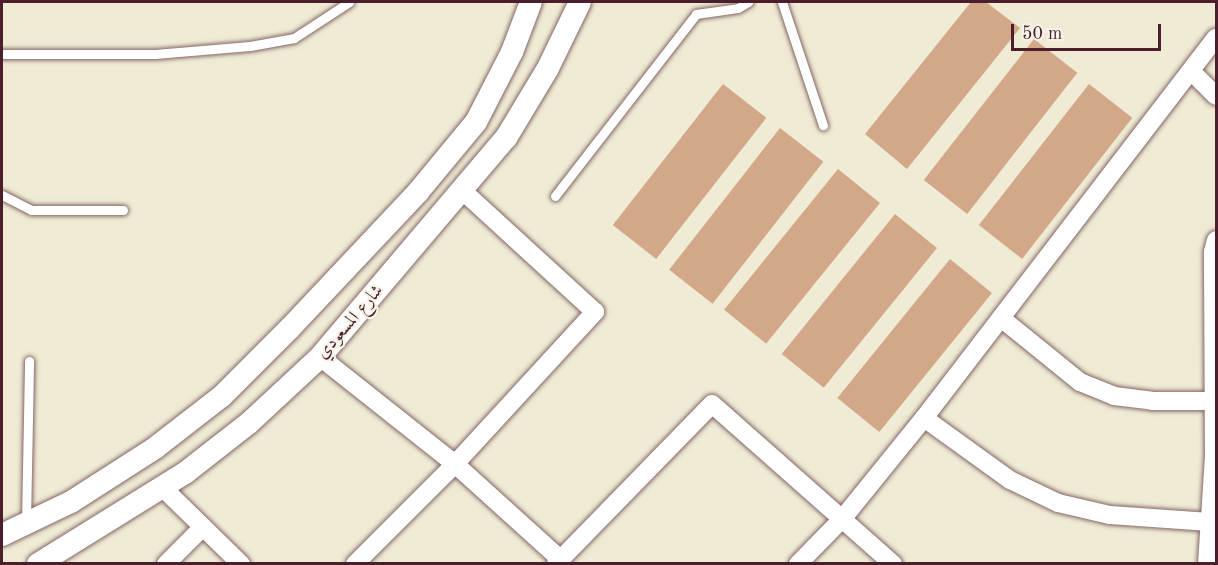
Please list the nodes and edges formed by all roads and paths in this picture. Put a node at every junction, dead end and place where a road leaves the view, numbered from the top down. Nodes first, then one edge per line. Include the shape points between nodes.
1 (349, 2) edge
2 (531, 2) edge
3 (580, 2) edge
4 (748, 2) edge
5 (782, 2) edge
6 (1216, 38) edge
7 (2, 54) edge
8 (1191, 71) junction
9 (1216, 96) edge
10 (823, 125) dead end
11 (463, 191) junction
12 (2, 195) edge
13 (555, 196) dead end
14 (123, 210) dead end
15 (1216, 240) edge
16 (1001, 318) junction
17 (320, 357) junction
18 (29, 361) dead end
19 (1215, 401) edge
20 (924, 418) junction
21 (1215, 457) edge
22 (455, 464) junction
23 (163, 488) junction
24 (843, 518) junction
25 (1210, 522) junction
26 (26, 525) junction
27 (203, 527) junction
28 (2, 535) edge
29 (558, 561) edge
30 (38, 564) edge
31 (166, 564) edge
32 (241, 564) edge
33 (355, 564) edge
34 (798, 564) edge
35 (893, 564) edge
36 (1207, 564) edge

1 - 7 lane via 294,38 250,46 155,54
2 - 26 street, شارع المسعودي via 512,52 476,122 418,192 291,328 222,396 155,448
3 - 11 street, شارع المسعودي via 548,68 506,138
4 - 13 lane via 738,8 696,14
5 - 10 lane
6 - 8 street
8 - 9 street
8 - 16 street
11 - 17 street, شارع المسعودي
11 - 22 street via 595,312
12 - 14 lane via 31,210
15 - 19 street
16 - 19 street via 1080,382 1114,396 1152,401
16 - 20 street
17 - 22 street
17 - 23 street, شارع المسعودي via 249,423
18 - 26 lane
19 - 21 street
20 - 24 street
20 - 25 street via 1010,480 1058,503 1110,515
21 - 25 street
22 - 29 street
22 - 33 street
23 - 27 street
23 - 30 street, شارع المسعودي
24 - 29 street via 712,404
24 - 34 street
24 - 35 street
25 - 36 street
26 - 28 street, شارع المسعودي
27 - 31 street
27 - 32 street

